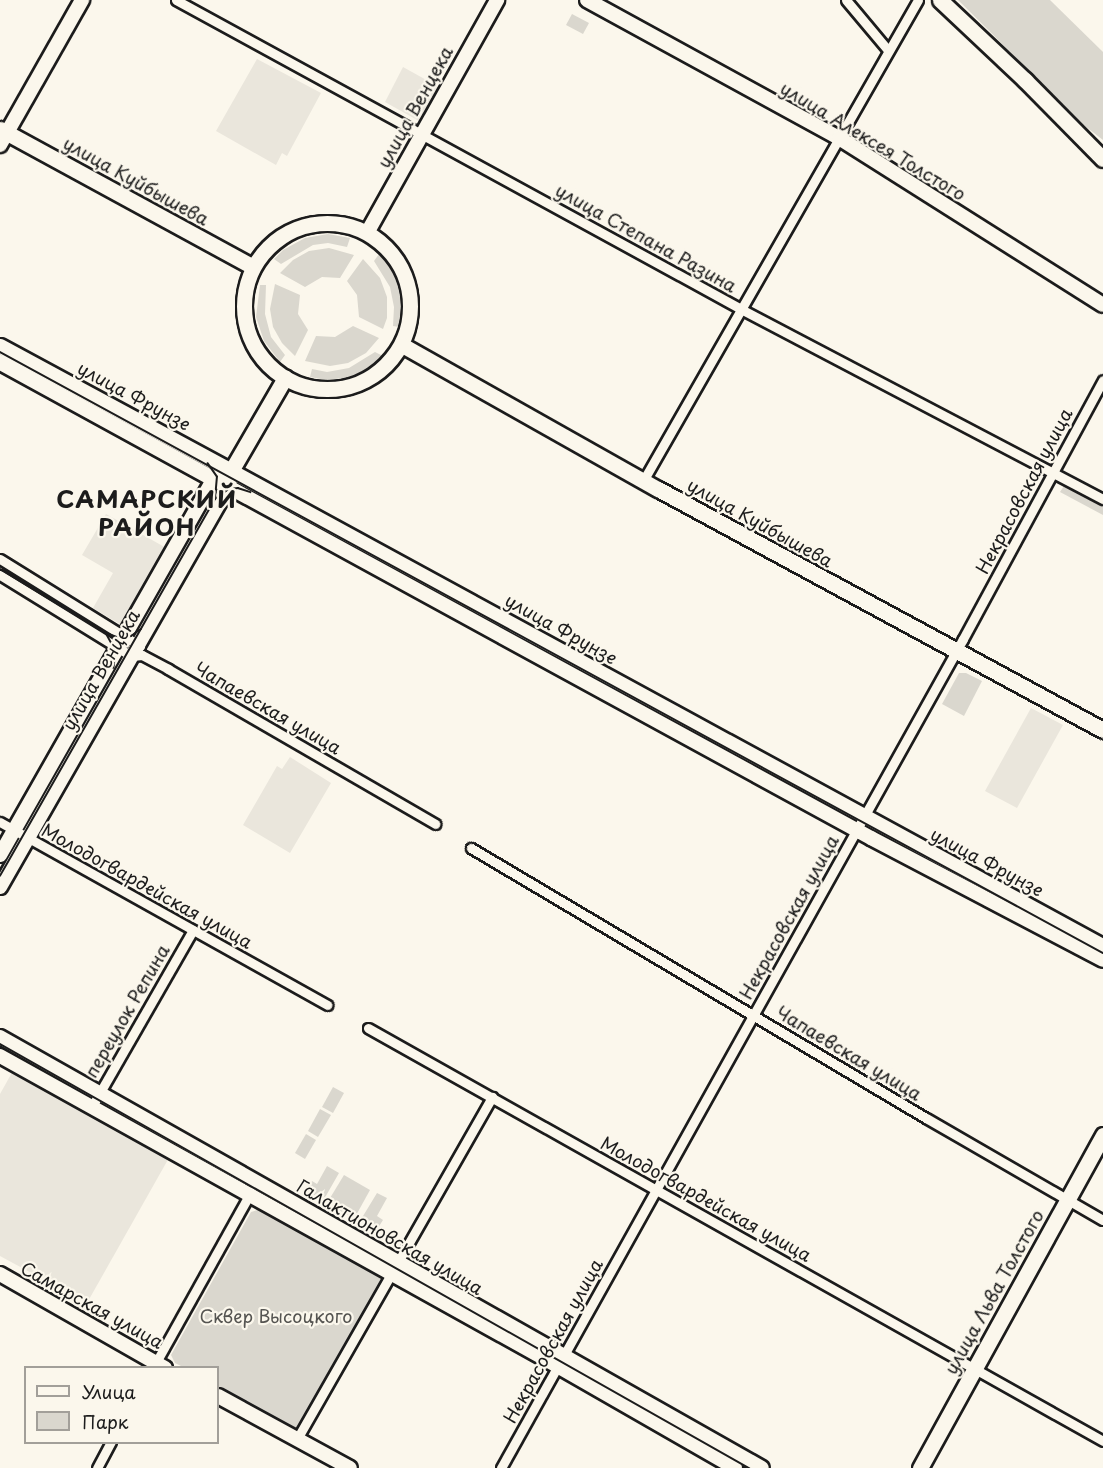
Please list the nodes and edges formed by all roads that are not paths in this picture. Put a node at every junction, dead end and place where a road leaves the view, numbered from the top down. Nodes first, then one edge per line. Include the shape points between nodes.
1 (82, 0) edge
2 (176, 0) edge
3 (497, 0) edge
4 (587, 0) edge
5 (846, 0) edge
6 (918, 0) edge
7 (940, 0) edge
8 (888, 50) junction
9 (421, 134) junction
10 (2, 136) edge
11 (839, 138) junction
12 (1103, 159) edge
13 (367, 233) junction
14 (253, 267) junction
15 (1103, 305) edge
16 (741, 309) junction
17 (402, 345) junction
18 (0, 346) edge
19 (0, 363) edge
20 (285, 378) junction
21 (1103, 380) edge
22 (1053, 472) junction
23 (214, 478) junction
24 (230, 478) junction
25 (643, 481) junction
26 (1103, 499) edge
27 (0, 559) edge
28 (0, 575) edge
29 (122, 642) junction
30 (138, 651) junction
31 (955, 652) junction
32 (1103, 730) edge
33 (0, 822) edge
34 (860, 823) junction
35 (435, 824) dead end
36 (15, 831) junction
37 (28, 838) junction
38 (471, 848) dead end
39 (0, 855) edge
40 (0, 887) edge
41 (193, 930) junction
42 (1103, 946) edge
43 (1103, 960) edge
44 (327, 1005) dead end
45 (753, 1015) junction
46 (368, 1028) dead end
47 (0, 1037) edge
48 (0, 1056) edge
49 (99, 1093) junction
50 (492, 1097) junction
51 (91, 1108) junction
52 (1103, 1135) edge
53 (256, 1182) junction
54 (656, 1189) junction
55 (249, 1196) junction
56 (1068, 1201) junction
57 (1103, 1220) edge
58 (396, 1269) junction
59 (0, 1274) edge
60 (561, 1361) junction
61 (158, 1366) edge
62 (975, 1369) junction
63 (219, 1397) edge
64 (297, 1439) junction
65 (1103, 1441) edge
66 (110, 1444) edge
67 (97, 1468) edge
68 (350, 1468) edge
69 (501, 1468) edge
70 (735, 1468) edge
71 (762, 1468) edge
72 (920, 1468) edge

1 - 10 main road
2 - 9 street, улица Степана Разина
3 - 9 main road, улица Венцека
4 - 11 main road, улица Алексея Толстого
5 - 8 street
6 - 8 street
7 - 12 main road
8 - 11 street
9 - 13 main road, улица Венцека
9 - 16 street, улица Степана Разина
10 - 14 main road, улица Куйбышева
11 - 15 main road, улица Алексея Толстого
11 - 16 street
13 - 14 main road via 329,223 300,228 271,244
13 - 17 main road via 392,255 407,283 409,316
14 - 20 main road via 244,294 248,334 264,362
16 - 22 street, улица Степана Разина
16 - 25 street
17 - 20 main road via 385,366 351,386 317,388
17 - 25 main road, улица Куйбышева
18 - 24 main road, улица Фрунзе
19 - 23 main road, улица Фрунзе
20 - 24 main road, улица Венцека
21 - 22 street, Некрасовская улица
22 - 26 street, улица Степана Разина
22 - 31 street, Некрасовская улица
23 - 24 main road
23 - 29 main road, улица Венцека
24 - 30 main road, улица Венцека
24 - 34 main road, улица Фрунзе
25 - 31 main road, улица Куйбышева
27 - 29 street, Чапаевская улица
28 - 29 street, Чапаевская улица
29 - 30 street, Чапаевская улица
29 - 30 street, Чапаевская улица
29 - 36 main road, улица Венцека
30 - 35 street, Чапаевская улица
30 - 37 main road, улица Венцека
31 - 32 main road, улица Куйбышева
31 - 34 street, Некрасовская улица
33 - 36 street, Молодогвардейская улица
34 - 42 main road, улица Фрунзе
34 - 43 main road, улица Фрунзе
34 - 45 street, Некрасовская улица
36 - 37 street, Молодогвардейская улица
36 - 39 main road, улица Венцека
37 - 40 main road, улица Венцека
37 - 41 street, Молодогвардейская улица
38 - 45 street, Чапаевская улица
41 - 44 street, Молодогвардейская улица
41 - 49 street, переулок Репина
45 - 54 street, Некрасовская улица
45 - 56 street, Чапаевская улица
46 - 50 street, Молодогвардейская улица
47 - 49 main road, Галактионовская улица
48 - 51 main road, Галактионовская улица
49 - 51 street, переулок Репина
49 - 53 main road, Галактионовская улица
50 - 54 street, Молодогвардейская улица
50 - 58 street
51 - 55 main road, Галактионовская улица
52 - 56 main road, улица Льва Толстого
53 - 55 street
53 - 58 main road, Галактионовская улица
54 - 60 street, Некрасовская улица
54 - 62 street, Молодогвардейская улица
55 - 58 main road, Галактионовская улица
55 - 61 street
56 - 57 street, Чапаевская улица
56 - 62 main road, улица Льва Толстого
58 - 60 main road, Галактионовская улица
58 - 64 street
59 - 61 main road, Самарская улица
60 - 69 street, Некрасовская улица
60 - 70 main road, Галактионовская улица
60 - 71 main road, Галактионовская улица
62 - 65 street, Молодогвардейская улица
62 - 72 main road, улица Льва Толстого
63 - 64 main road
64 - 68 main road
66 - 67 street

